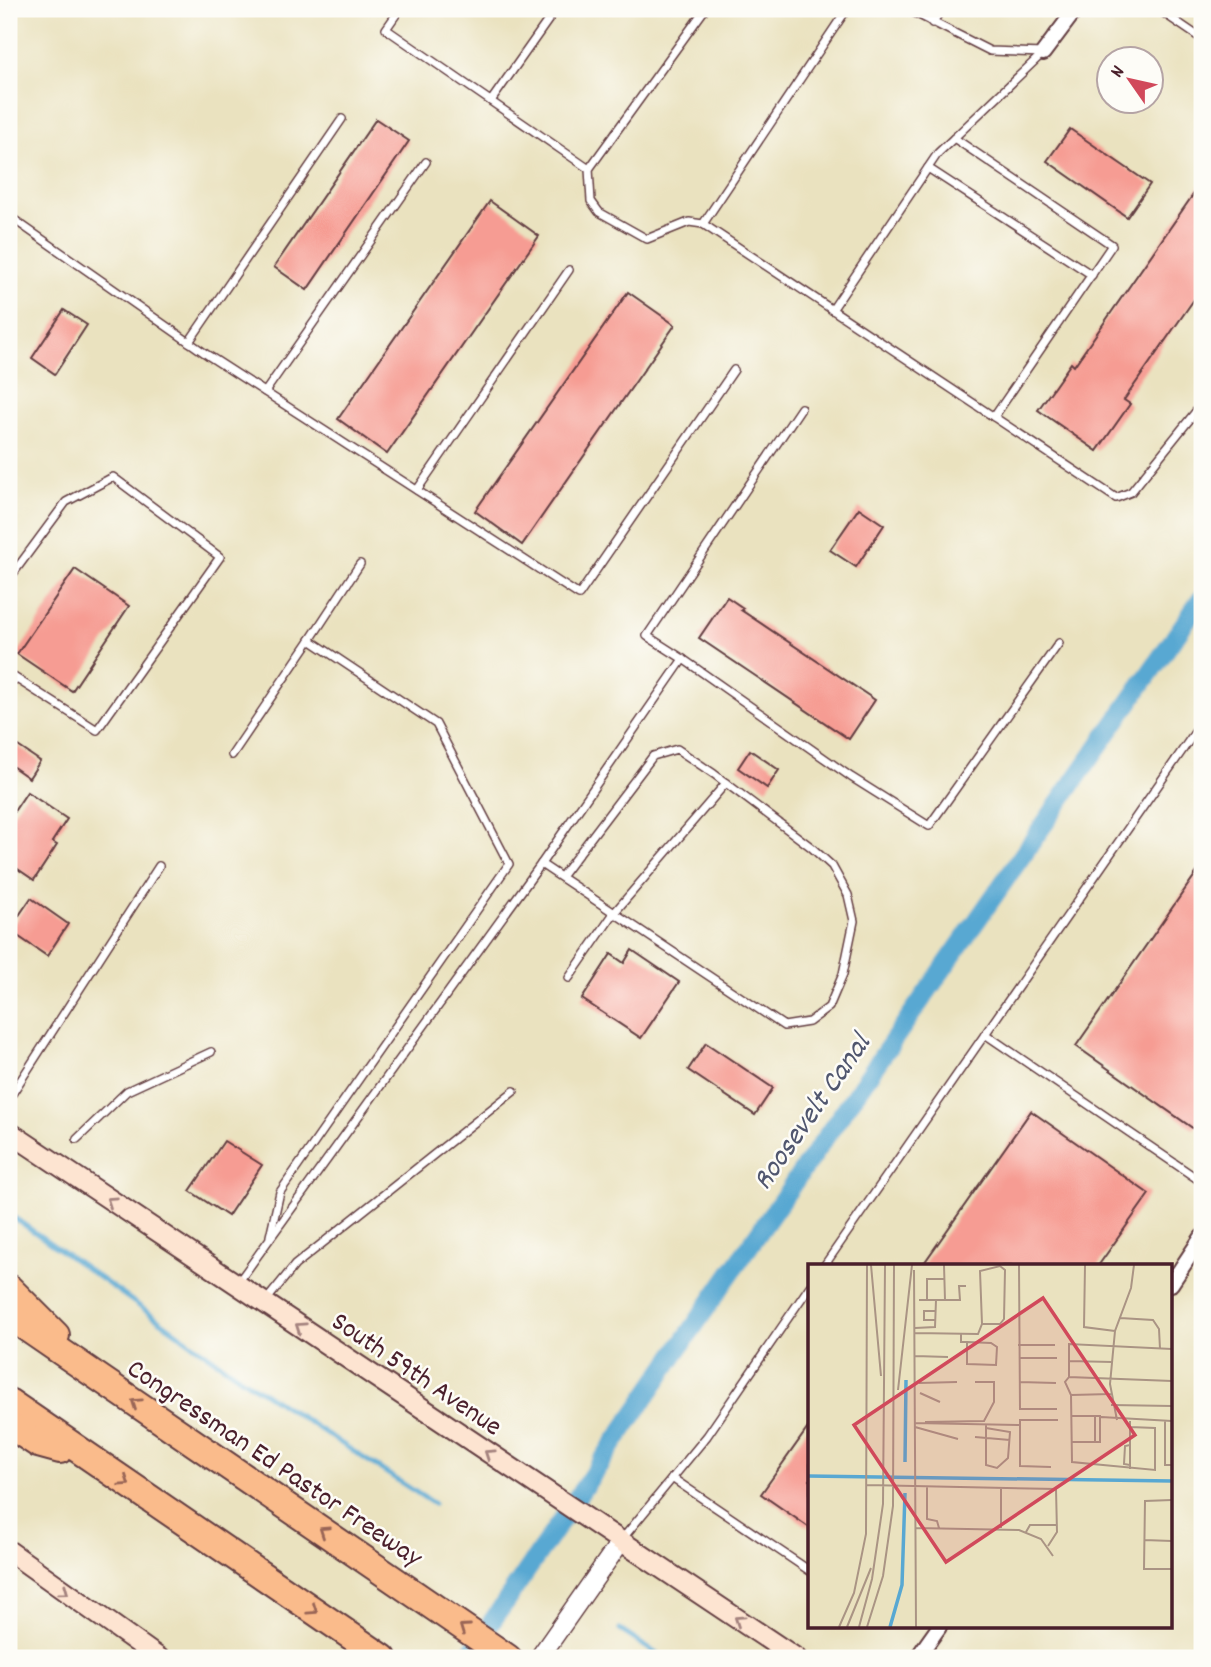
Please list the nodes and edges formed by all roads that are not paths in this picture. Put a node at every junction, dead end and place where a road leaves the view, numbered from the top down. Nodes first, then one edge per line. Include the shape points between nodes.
1 (400, 9) edge
2 (556, 9) edge
3 (705, 9) edge
4 (847, 9) edge
5 (907, 9) edge
6 (942, 9) edge
7 (1076, 9) edge
8 (1158, 9) edge
9 (932, 23) junction
10 (1202, 39) edge
11 (1043, 53) junction
12 (491, 101) junction
13 (342, 119) dead end
14 (954, 138) junction
15 (426, 162) dead end
16 (928, 168) junction
17 (590, 169) junction
18 (9, 216) edge
19 (703, 225) junction
20 (569, 270) dead end
21 (1092, 275) junction
22 (832, 310) junction
23 (188, 342) junction
24 (733, 370) dead end
25 (265, 392) junction
26 (1202, 404) edge
27 (802, 408) dead end
28 (994, 417) junction
29 (417, 490) junction
30 (360, 564) dead end
31 (9, 579) edge
32 (310, 640) junction
33 (1059, 643) dead end
34 (683, 659) junction
35 (9, 674) edge
36 (1202, 722) edge
37 (232, 755) dead end
38 (726, 783) junction
39 (541, 864) junction
40 (159, 866) dead end
41 (561, 877) junction
42 (614, 913) junction
43 (569, 978) dead end
44 (985, 1034) junction
45 (211, 1052) dead end
46 (514, 1091) dead end
47 (10, 1097) edge
48 (9, 1132) edge
49 (78, 1139) dead end
50 (1202, 1182) edge
51 (1202, 1237) edge
52 (269, 1240) junction
53 (825, 1264) edge
54 (1172, 1282) edge
55 (237, 1285) junction
56 (9, 1288) edge
57 (808, 1289) edge
58 (264, 1303) junction
59 (9, 1316) edge
60 (90, 1372) junction
61 (9, 1402) edge
62 (9, 1425) edge
63 (90, 1458) junction
64 (672, 1478) junction
65 (621, 1541) junction
66 (9, 1551) edge
67 (808, 1570) edge
68 (938, 1628) edge
69 (381, 1657) edge
70 (159, 1658) edge
71 (508, 1658) edge
72 (539, 1658) edge
73 (796, 1658) edge
74 (917, 1658) edge

1 - 12 lane via 386,29
2 - 12 lane
3 - 17 lane
4 - 19 lane
5 - 9 lane
6 - 9 lane
7 - 11 street
8 - 10 lane
9 - 11 lane via 990,51
11 - 14 lane
12 - 17 lane
13 - 23 lane
14 - 16 lane
14 - 21 lane via 1112,245
15 - 25 lane
16 - 21 lane
16 - 22 lane
17 - 19 lane via 591,201 599,212 633,233 647,239 689,222
18 - 23 lane
19 - 22 lane
20 - 29 lane
21 - 28 lane
22 - 28 lane
23 - 25 lane
24 - 29 lane via 579,594
25 - 29 lane
26 - 28 lane via 1131,492 1116,498
27 - 34 lane via 647,636
30 - 32 lane
31 - 35 lane via 66,502 113,477 220,557 97,730
32 - 37 lane
32 - 52 lane via 436,724 509,864 280,1192
33 - 34 lane via 929,826
34 - 39 lane
36 - 44 lane
38 - 41 lane via 677,749 653,756
38 - 42 lane
38 - 42 lane via 811,848 842,881 854,921 843,974 829,1007 809,1022 784,1026
39 - 41 lane
39 - 52 lane
40 - 47 lane
41 - 42 lane
42 - 43 lane
44 - 50 lane
44 - 53 lane
45 - 49 lane via 127,1091
46 - 58 lane via 295,1265
55 -> 48 main road, South 59th Avenue
51 - 54 street
52 - 55 lane
55 - 58 main road, South 59th Avenue
56 - 60 highway
57 - 64 lane via 707,1436
65 -> 58 main road, South 59th Avenue
59 - 60 highway, Congressman Ed Pastor Freeway
71 -> 60 highway, Congressman Ed Pastor Freeway
61 - 63 highway
62 - 63 highway via 38,1444
63 -> 69 highway
64 - 65 lane
64 - 67 lane
65 - 72 street
73 -> 65 main road, South 59th Avenue
66 -> 70 main road
68 - 74 street

